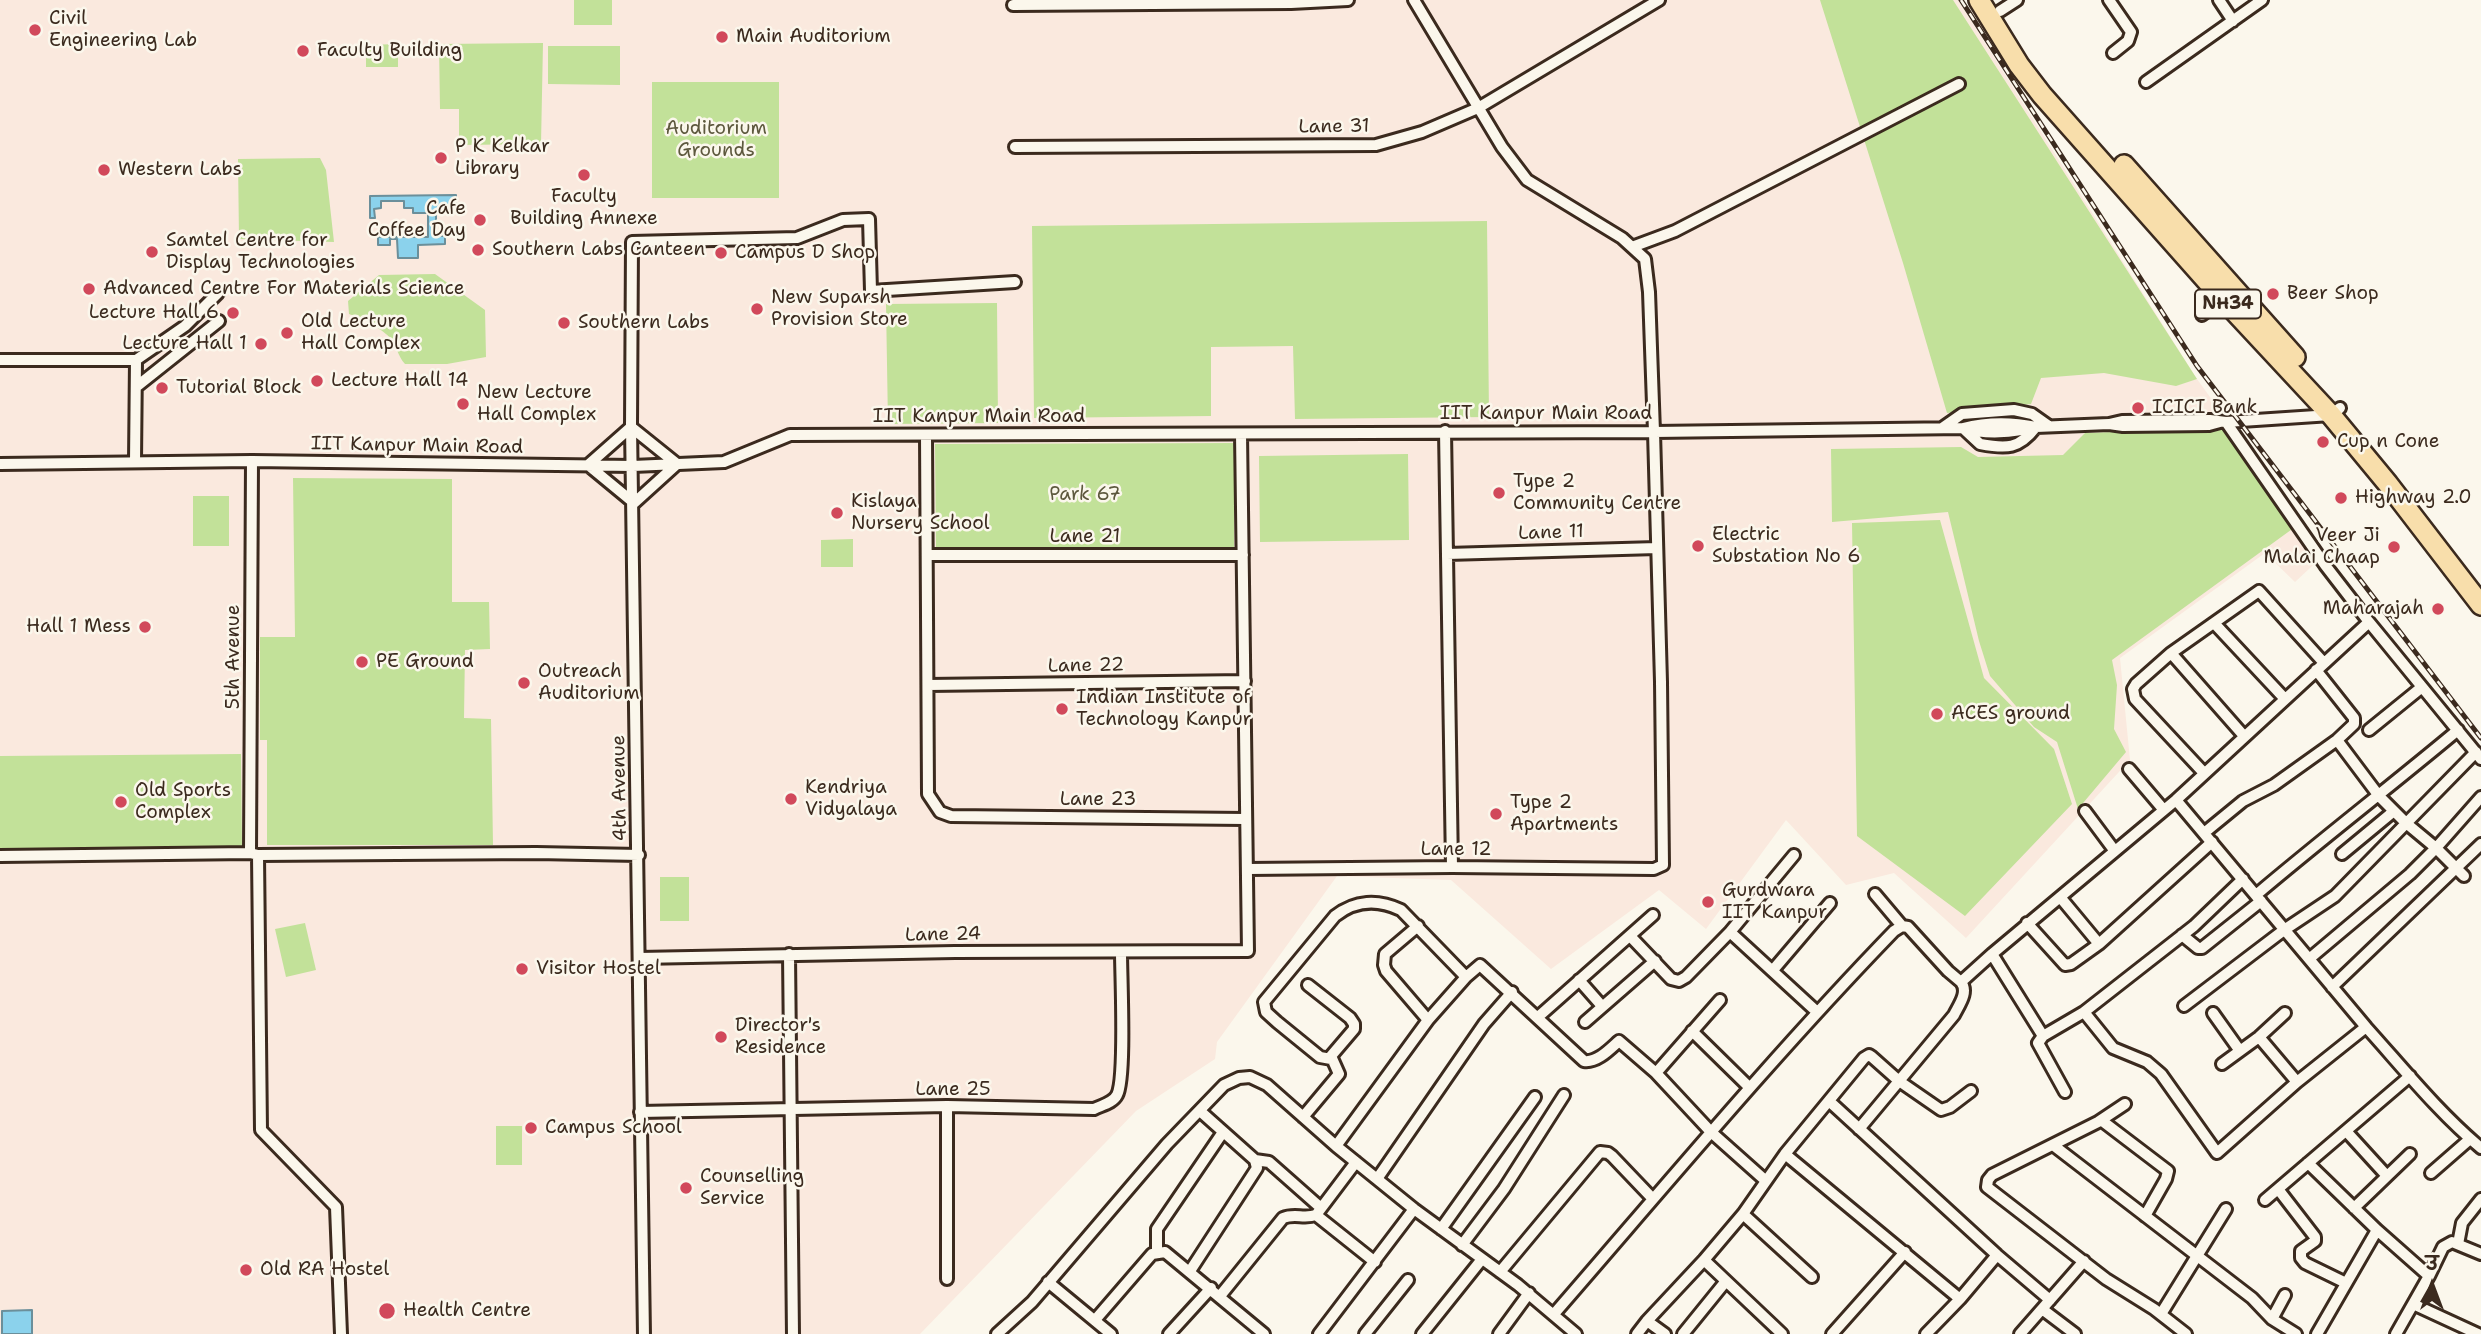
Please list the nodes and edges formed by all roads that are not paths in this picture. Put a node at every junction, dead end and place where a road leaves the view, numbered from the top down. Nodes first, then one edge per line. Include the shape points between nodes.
1 (1348, 0) edge
2 (1414, 0) edge
3 (1659, 0) edge
4 (1979, 0) edge
5 (2109, 0) edge
6 (2219, 0) edge
7 (2254, 2) edge
8 (2004, 4) edge
9 (1013, 5) dead end
10 (2233, 21) junction
11 (2113, 53) dead end
12 (2146, 82) dead end
13 (1959, 84) dead end
14 (1478, 108) junction
15 (1015, 147) dead end
16 (1632, 247) junction
17 (1015, 282) dead end
18 (218, 293) dead end
19 (2223, 299) junction
20 (2203, 315) dead end
21 (219, 321) dead end
22 (0, 360) edge
23 (136, 360) junction
24 (135, 387) junction
25 (2335, 412) junction
26 (2223, 422) junction
27 (2049, 426) junction
28 (631, 427) junction
29 (2036, 427) junction
30 (1942, 428) junction
31 (1963, 428) junction
32 (1445, 431) junction
33 (1654, 432) junction
34 (1241, 433) junction
35 (926, 435) junction
36 (252, 461) junction
37 (135, 463) junction
38 (0, 464) edge
39 (677, 464) junction
40 (588, 465) junction
41 (633, 466) junction
42 (634, 503) junction
43 (1657, 548) junction
44 (1447, 554) junction
45 (927, 555) junction
46 (1243, 555) junction
47 (2481, 584) edge
48 (2481, 605) edge
49 (2369, 622) junction
50 (2214, 623) junction
51 (2171, 653) junction
52 (2320, 667) junction
53 (1245, 681) junction
54 (928, 685) junction
55 (2422, 687) junction
56 (2285, 699) junction
57 (2369, 730) dead end
58 (2458, 730) junction
59 (2244, 736) junction
60 (2337, 740) junction
61 (2479, 756) edge
62 (2129, 769) dead end
63 (2204, 773) junction
64 (2379, 796) junction
65 (2481, 797) edge
66 (2176, 800) junction
67 (2163, 809) junction
68 (2085, 811) dead end
69 (2394, 811) junction
70 (1245, 819) junction
71 (2406, 823) junction
72 (2204, 833) junction
73 (2212, 842) junction
74 (2481, 844) edge
75 (2436, 848) junction
76 (2115, 850) junction
77 (254, 854) junction
78 (2342, 854) dead end
79 (639, 855) junction
80 (1794, 855) dead end
81 (0, 856) edge
82 (1452, 867) junction
83 (1248, 869) junction
84 (2460, 872) junction
85 (2243, 879) junction
86 (1875, 894) dead end
87 (2060, 897) junction
88 (2259, 898) junction
89 (1830, 903) dead end
90 (1653, 915) dead end
91 (2027, 923) junction
92 (1418, 926) junction
93 (1902, 926) junction
94 (2284, 930) junction
95 (1730, 932) junction
96 (2182, 935) junction
97 (1630, 936) junction
98 (2099, 944) junction
99 (1121, 952) junction
100 (789, 954) junction
101 (1992, 954) junction
102 (639, 958) junction
103 (2309, 958) junction
104 (1655, 961) junction
105 (1773, 970) junction
106 (1466, 977) junction
107 (1579, 980) junction
108 (1961, 982) junction
109 (1308, 985) dead end
110 (2332, 987) junction
111 (1512, 992) junction
112 (1720, 1000) dead end
113 (1601, 1005) junction
114 (2184, 1006) dead end
115 (1816, 1011) junction
116 (2084, 1012) junction
117 (2213, 1013) dead end
118 (2285, 1013) dead end
119 (1538, 1017) junction
120 (1428, 1020) junction
121 (1585, 1022) dead end
122 (2366, 1027) junction
123 (1692, 1031) junction
124 (2043, 1037) junction
125 (2259, 1037) junction
126 (2239, 1051) junction
127 (1331, 1059) junction
128 (2222, 1064) dead end
129 (1656, 1073) junction
130 (2410, 1076) junction
131 (1899, 1081) junction
132 (2297, 1082) junction
133 (1749, 1087) junction
134 (1971, 1091) dead end
135 (2065, 1093) dead end
136 (1564, 1095) dead end
137 (1535, 1097) dead end
138 (1829, 1101) junction
139 (2125, 1104) dead end
140 (947, 1106) junction
141 (790, 1108) junction
142 (1200, 1111) junction
143 (640, 1112) junction
144 (1304, 1117) junction
145 (2101, 1120) junction
146 (1858, 1129) junction
147 (2346, 1131) junction
148 (1223, 1132) junction
149 (1712, 1132) junction
150 (2470, 1139) junction
151 (2053, 1144) junction
152 (1336, 1146) junction
153 (2481, 1148) edge
154 (1785, 1154) junction
155 (2410, 1154) dead end
156 (1255, 1160) junction
157 (1356, 1162) junction
158 (2308, 1163) junction
159 (2431, 1173) dead end
160 (2387, 1176) junction
161 (1377, 1180) junction
162 (1766, 1181) junction
163 (2278, 1189) junction
164 (1653, 1199) junction
165 (2481, 1199) edge
166 (2265, 1200) dead end
167 (2354, 1208) junction
168 (1413, 1209) junction
169 (2226, 1209) dead end
170 (1318, 1212) junction
171 (1743, 1214) junction
172 (2145, 1216) junction
173 (1441, 1230) junction
174 (2377, 1230) junction
175 (2458, 1244) junction
176 (1462, 1245) junction
177 (1157, 1252) junction
178 (1905, 1252) junction
179 (2481, 1254) edge
180 (1997, 1255) junction
181 (2198, 1256) junction
182 (1482, 1259) junction
183 (1704, 1261) junction
184 (2084, 1261) junction
185 (1375, 1262) junction
186 (1190, 1271) junction
187 (1500, 1272) junction
188 (2429, 1276) junction
189 (1812, 1277) dead end
190 (947, 1279) dead end
191 (1408, 1280) dead end
192 (1726, 1281) junction
193 (1048, 1282) junction
194 (2346, 1283) junction
195 (1211, 1288) junction
196 (1529, 1293) junction
197 (2285, 1295) dead end
198 (1220, 1296) junction
199 (1960, 1299) junction
200 (2050, 1300) junction
201 (2413, 1304) junction
202 (2042, 1309) junction
203 (1554, 1314) junction
204 (2161, 1314) junction
205 (2272, 1319) junction
206 (1095, 1320) junction
207 (1647, 1321) junction
208 (1571, 1332) edge
209 (1002, 1333) edge
210 (1259, 1333) edge
211 (341, 1334) edge
212 (644, 1334) edge
213 (793, 1334) edge
214 (1111, 1334) edge
215 (1169, 1334) edge
216 (1319, 1334) edge
217 (1365, 1334) edge
218 (1422, 1334) edge
219 (1499, 1334) edge
220 (1637, 1334) edge
221 (1665, 1334) edge
222 (1683, 1334) edge
223 (1782, 1334) edge
224 (1832, 1334) edge
225 (1926, 1334) edge
226 (2020, 1334) edge
227 (2074, 1334) edge
228 (2186, 1334) edge
229 (2296, 1334) edge
230 (2317, 1334) edge
231 (2396, 1334) edge
232 (2477, 1334) edge

1 - 9 street
2 - 14 street
3 - 14 street, Lane 31
4 - 19 highway, NH34 via 2042,94
5 - 11 street via 2131,32 2128,41
6 - 10 street
7 - 10 street
8 - 25 highway, NH34 via 2028,55 2056,90
10 - 12 street
13 - 16 street via 1675,231
14 - 15 street, Lane 31 via 1376,145
14 - 16 street via 1527,180
16 - 33 street via 1645,259 1649,292
17 - 28 street, 4th Avenue via 871,291 869,219 843,220 797,238 632,242
18 - 23 street via 185,326
19 - 20 street
19 - 25 highway, NH34
21 - 24 street
22 - 23 street
23 - 24 street
24 - 37 street
25 - 26 street, IIT Kanpur Main Road
25 - 47 highway, NH34
25 - 48 highway, NH34
26 - 27 street, IIT Kanpur Main Road
26 - 49 street
27 - 29 street, IIT Kanpur Main Road
27 - 30 street via 2032,414 2014,410 1962,414
28 - 39 street
28 - 40 street
28 - 41 street, 4th Avenue
29 - 31 street, IIT Kanpur Main Road
29 - 31 street via 2014,446 1980,444
30 - 31 street, IIT Kanpur Main Road
30 - 33 street, IIT Kanpur Main Road
32 - 33 street, IIT Kanpur Main Road
32 - 34 street, IIT Kanpur Main Road
32 - 44 street
33 - 43 street
34 - 35 street, IIT Kanpur Main Road
34 - 46 street
35 - 39 street, IIT Kanpur Main Road via 790,435 724,462
35 - 45 street
36 - 37 street, IIT Kanpur Main Road
36 - 40 street, IIT Kanpur Main Road
36 - 77 street, 5th Avenue
37 - 38 street, IIT Kanpur Main Road
39 - 41 street, IIT Kanpur Main Road
39 - 42 street
40 - 41 street, IIT Kanpur Main Road
40 - 42 street
41 - 42 street, 4th Avenue
42 - 79 street, 4th Avenue
43 - 44 street, Lane 11
43 - 82 street, Lane 12 via 1662,865 1654,869
44 - 82 street
45 - 46 street, Lane 21
45 - 54 street
46 - 53 street
49 - 52 street
49 - 55 street
50 - 51 street
50 - 52 street via 2259,592
50 - 56 street
51 - 59 street
51 - 63 street via 2136,684 2133,695
52 - 56 street
52 - 60 street via 2354,718 2354,724
53 - 54 street, Lane 22
53 - 70 street
54 - 70 street, Lane 23 via 928,794 940,812 951,816
55 - 57 street
55 - 58 street
56 - 59 street
58 - 61 street
58 - 64 street
59 - 63 street
60 - 64 street
60 - 72 street via 2243,801
61 - 71 street
62 - 67 street
63 - 66 street
64 - 69 street
64 - 88 street via 2320,840
65 - 75 street
66 - 67 street
66 - 72 street
67 - 76 street
68 - 76 street
69 - 71 street
69 - 78 street
70 - 83 street
71 - 75 street
71 - 94 street via 2335,896
72 - 73 street
73 - 85 street
73 - 98 street
74 - 84 street
75 - 84 street
75 - 103 street
76 - 87 street
77 - 79 street
77 - 81 street
77 - 211 street, 5th Avenue via 261,1130 336,1207
79 - 102 street, 4th Avenue
80 - 95 street
82 - 83 street, Lane 12
83 - 99 street, Lane 24 via 1248,951
84 - 110 street
85 - 88 street
85 - 96 street
86 - 93 street
87 - 91 street
87 - 98 street
88 - 94 street
88 - 96 street via 2202,948
89 - 105 street
90 - 97 street
91 - 98 street via 2065,965
91 - 101 street
92 - 106 street
92 - 120 street via 1385,954 1384,965
92 - 127 street via 1391,905 1371,902 1346,908 1264,1002 1266,1012 1277,1022 1320,1057
93 - 108 street via 1916,933
93 - 115 street
94 - 103 street
94 - 114 street
95 - 104 street via 1679,981 1671,979
95 - 105 street
96 - 116 street
97 - 104 street
97 - 107 street
99 - 100 street, Lane 24
99 - 140 street, Lane 25 via 1121,1072 1114,1100 1094,1109
100 - 102 street, Lane 24
100 - 141 street
101 - 108 street
101 - 124 street
102 - 143 street, 4th Avenue
103 - 110 street
104 - 113 street
105 - 115 street
106 - 111 street via 1478,965 1483,966
106 - 120 street
107 - 113 street
107 - 119 street
108 - 131 street via 1964,993 1954,1015
109 - 127 street via 1354,1024
110 - 122 street
111 - 119 street
111 - 161 street via 1484,1024
112 - 123 street
113 - 121 street
115 - 133 street
116 - 124 street
116 - 132 street via 2113,1048 2147,1062 2161,1074 2217,1153
117 - 126 street
118 - 125 street
119 - 129 street via 1584,1061 1597,1059 1619,1041
120 - 152 street
122 - 130 street
122 - 132 street
123 - 129 street
123 - 133 street
124 - 135 street via 2039,1049
125 - 126 street
125 - 132 street
126 - 128 street
127 - 144 street via 1340,1072
129 - 149 street
130 - 147 street
130 - 150 street
131 - 134 street via 1941,1110
131 - 138 street via 1867,1056
131 - 146 street
133 - 149 street
136 - 176 street
137 - 173 street
138 - 146 street
138 - 154 street
139 - 145 street
140 - 141 street, Lane 25
140 - 190 street
141 - 143 street, Lane 25
141 - 213 street
142 - 144 street via 1224,1085 1250,1077 1267,1085
142 - 148 street
142 - 193 street
143 - 212 street, 4th Avenue
144 - 152 street
145 - 151 street
145 - 172 street via 2168,1171
146 - 180 street
147 - 158 street
147 - 160 street
148 - 156 street
148 - 177 street via 1157,1230
149 - 162 street
149 - 164 street
150 - 153 street
150 - 159 street
151 - 172 street
151 - 184 street via 1992,1175 1987,1187
152 - 157 street
154 - 162 street
154 - 178 street
155 - 160 street
156 - 170 street via 1269,1162
156 - 186 street via 1257,1168
157 - 161 street
157 - 170 street
158 - 163 street
158 - 167 street
160 - 167 street
161 - 168 street
162 - 171 street
163 - 166 street
163 - 194 street via 2315,1237 2301,1251 2301,1258
164 - 187 street via 1612,1156 1600,1152
164 - 203 street
165 - 175 street via 2462,1223
167 - 174 street
168 - 173 street
168 - 185 street
169 - 181 street
170 - 185 street
170 - 198 street via 1283,1218
171 - 183 street
171 - 189 street
172 - 181 street
173 - 176 street
174 - 188 street
174 - 194 street
175 - 179 street
175 - 188 street via 2443,1247
176 - 182 street
177 - 186 street via 1164,1251
177 - 206 street
178 - 199 street
178 - 224 street
180 - 199 street
180 - 200 street
181 - 204 street
181 - 205 street
182 - 187 street
182 - 218 street
183 - 192 street
183 - 207 street
184 - 200 street
184 - 204 street
185 - 216 street
186 - 195 street
187 - 196 street
188 - 201 street
191 - 217 street
192 - 222 street
192 - 223 street
193 - 206 street
193 - 209 street
194 - 230 street
195 - 198 street
195 - 215 street
196 - 203 street
196 - 219 street
197 - 205 street
198 - 210 street
199 - 225 street
200 - 202 street
201 - 231 street
201 - 232 street
202 - 226 street
202 - 227 street
203 - 208 street
204 - 228 street
205 - 229 street
206 - 214 street
207 - 220 street
207 - 221 street

